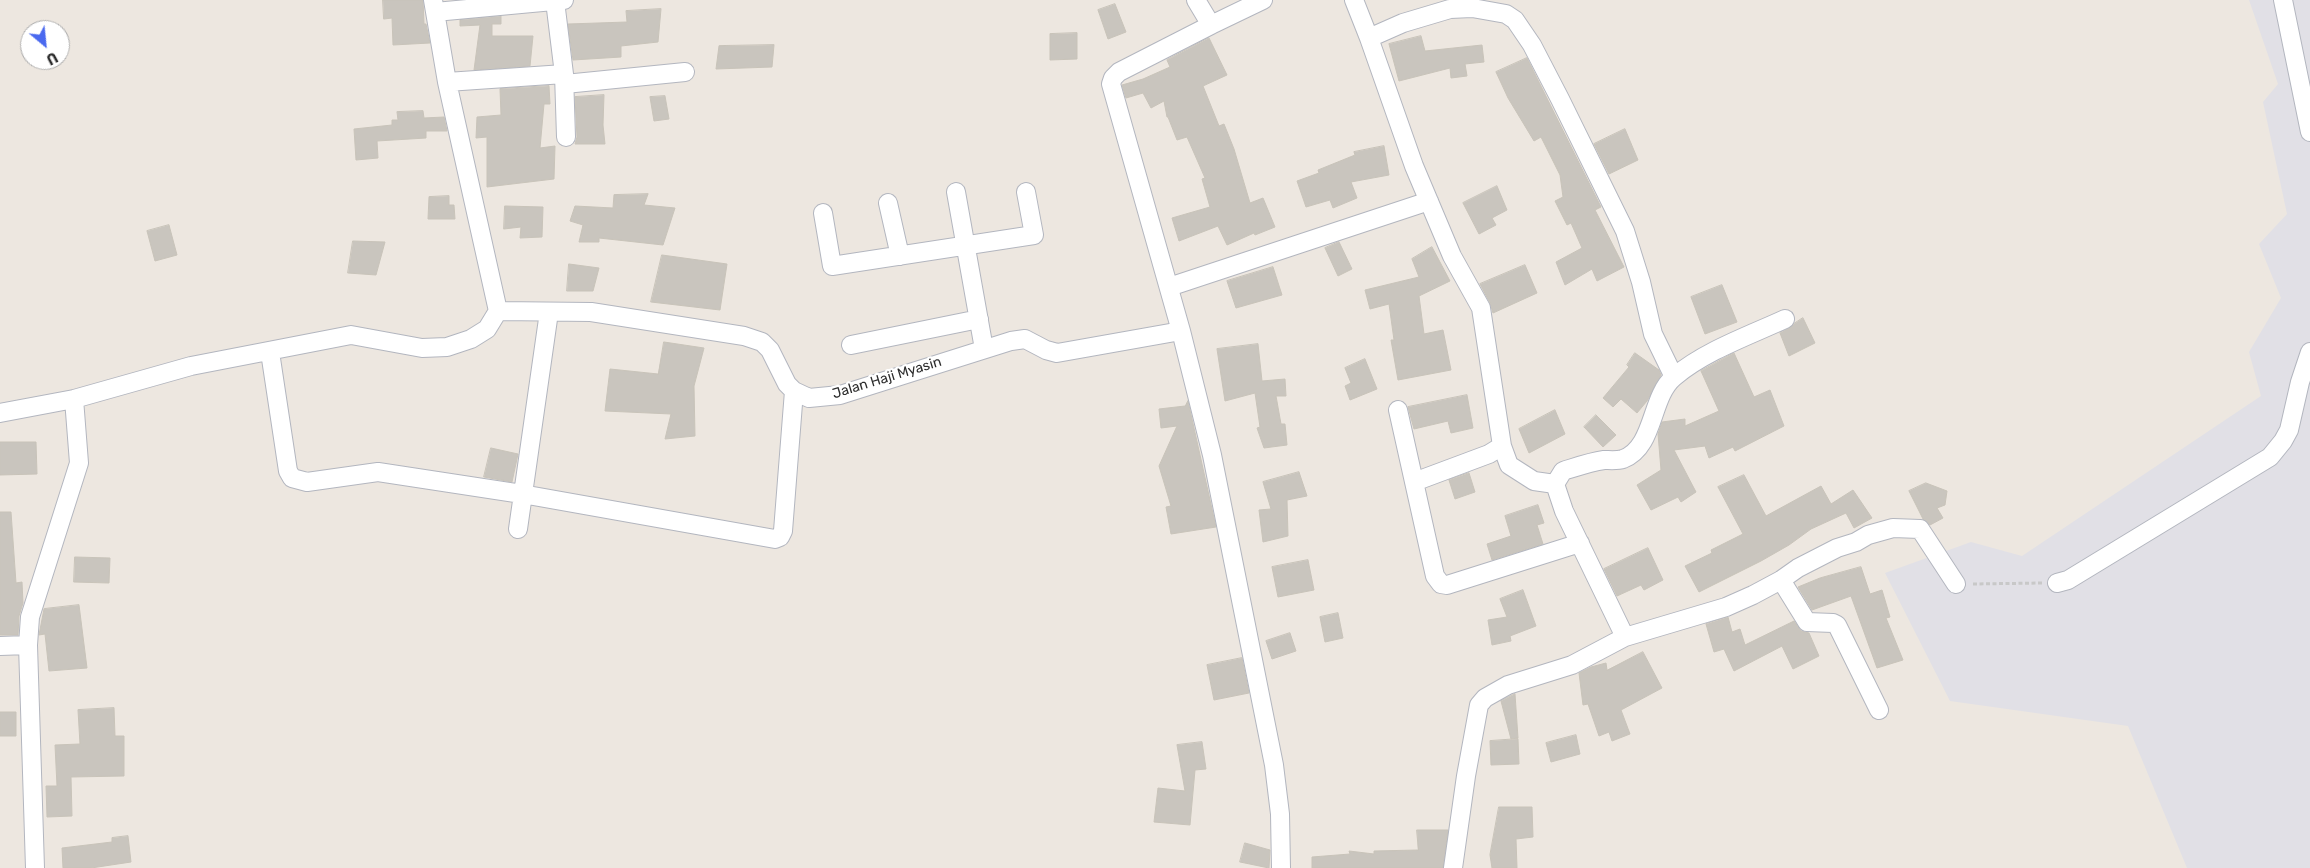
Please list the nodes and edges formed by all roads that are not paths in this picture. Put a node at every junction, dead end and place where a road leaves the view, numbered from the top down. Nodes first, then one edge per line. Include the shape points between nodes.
1 (560, 0) edge
2 (1196, 0) edge
3 (1263, 0) edge
4 (1354, 0) edge
5 (2283, 0) edge
6 (434, 6) edge
7 (1211, 25) junction
8 (1368, 38) junction
9 (685, 72) dead end
10 (564, 79) junction
11 (447, 82) junction
12 (2310, 132) edge
13 (566, 137) dead end
14 (956, 192) dead end
15 (1026, 192) dead end
16 (1429, 201) junction
17 (888, 203) dead end
18 (823, 213) dead end
19 (966, 246) junction
20 (900, 256) junction
21 (1169, 287) junction
22 (498, 311) junction
23 (549, 312) junction
24 (979, 319) junction
25 (1785, 319) dead end
26 (1181, 331) junction
27 (851, 345) dead end
28 (984, 350) junction
29 (270, 352) junction
30 (2310, 352) edge
31 (1674, 377) junction
32 (794, 391) junction
33 (74, 399) junction
34 (1398, 410) dead end
35 (0, 413) edge
36 (1502, 446) junction
37 (1414, 482) junction
38 (1555, 484) junction
39 (522, 494) junction
40 (518, 528) dead end
41 (1580, 544) junction
42 (1782, 580) junction
43 (2062, 582) road end
44 (1956, 584) road end
45 (1625, 637) junction
46 (28, 645) junction
47 (0, 646) edge
48 (1879, 710) dead end
49 (35, 868) edge
50 (1280, 868) edge
51 (1452, 868) edge

1 - 6 street
1 - 10 street
2 - 7 street
3 - 7 street
4 - 8 street
5 - 12 street
6 - 11 street
7 - 21 street via 1119,72 1111,84
8 - 16 street
8 - 31 street via 1450,9 1472,8 1506,14 1515,20 1552,83 1624,231 1641,282 1653,334
9 - 10 street
10 - 11 street
10 - 13 street
11 - 22 street
14 - 19 street
15 - 19 street via 1034,235
16 - 21 street
16 - 36 street via 1452,256 1481,308
17 - 20 street
18 - 20 street via 832,266
19 - 20 street
19 - 24 street
21 - 26 street
22 - 23 street
22 - 29 street via 486,329 471,339 447,347 422,348 351,336
23 - 32 street via 592,312 744,336 762,342 770,350 787,384
23 - 39 street
24 - 27 street
24 - 28 street
25 - 31 street via 1699,360
26 - 28 street, Jalan Haji Myasin via 1057,353 1025,339
26 - 50 street via 1212,455 1274,765 1280,814
28 - 32 street, Jalan Haji Myasin via 840,395 809,398
29 - 33 street via 191,366
29 - 39 street via 288,471 292,478 307,482 378,472
30 - 43 street via 2289,430 2270,457
31 - 38 street via 1659,399 1649,429 1635,451 1622,460 1602,460 1563,471
32 - 39 street via 783,531 775,539
33 - 35 street
33 - 46 street via 79,462 30,617
34 - 37 street
36 - 37 street
36 - 38 street via 1520,470
37 - 41 street via 1435,576 1441,584 1447,585
38 - 41 street
39 - 40 street
41 - 45 street
42 - 44 street via 1798,568 1868,535 1894,528 1911,528 1920,529
42 - 45 street via 1726,606
42 - 48 street via 1807,622 1836,625
45 - 51 street via 1572,665 1492,692 1479,705
46 - 47 street
46 - 49 street

